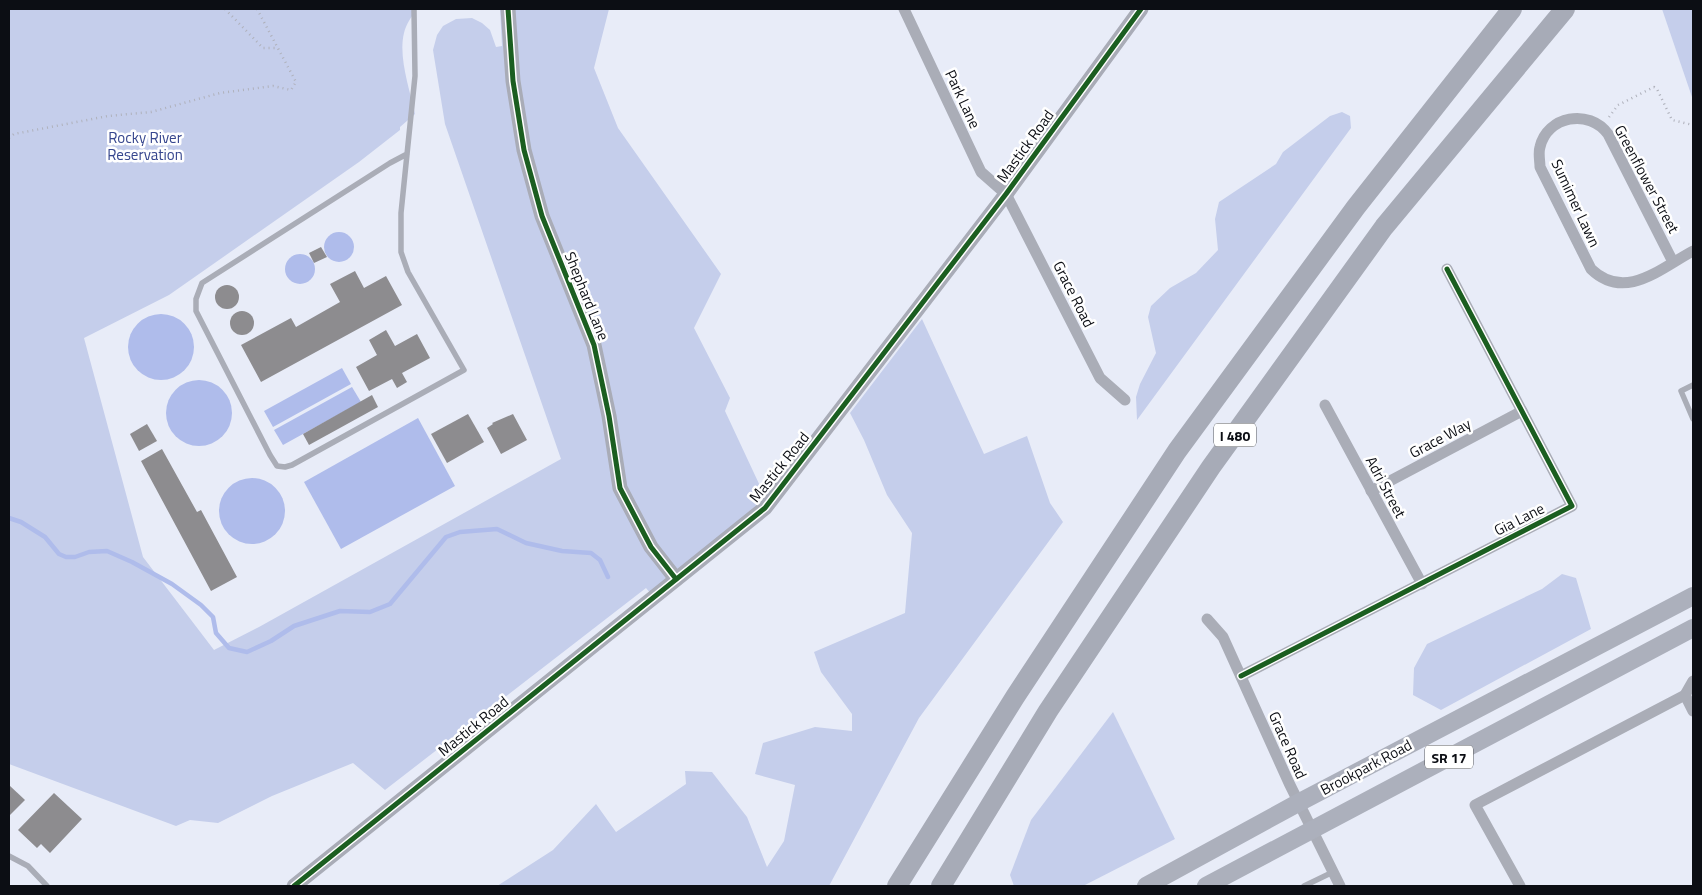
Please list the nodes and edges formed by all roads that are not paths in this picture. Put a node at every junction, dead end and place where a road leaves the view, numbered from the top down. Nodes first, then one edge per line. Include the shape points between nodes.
1 (414, 9) edge
2 (508, 9) edge
3 (904, 9) edge
4 (1142, 9) edge
5 (1512, 9) edge
6 (1565, 9) edge
7 (1556, 124) joint
8 (407, 154) junction
9 (1006, 194) junction
10 (1693, 251) edge
11 (1673, 262) junction
12 (1447, 269) dead end
13 (1693, 385) edge
14 (1125, 400) dead end
15 (1325, 405) dead end
16 (1522, 411) junction
17 (1693, 419) edge
18 (1371, 491) junction
19 (676, 579) junction
20 (1422, 584) junction
21 (1693, 596) edge
22 (1207, 619) dead end
23 (1693, 628) edge
24 (1241, 676) junction
25 (1693, 681) edge
26 (1685, 695) junction
27 (1693, 710) edge
28 (1298, 803) junction
29 (1312, 829) junction
30 (9, 856) edge
31 (1333, 872) junction
32 (47, 886) edge
33 (294, 886) edge
34 (897, 886) edge
35 (941, 886) edge
36 (1146, 886) edge
37 (1206, 886) edge
38 (1304, 886) edge
39 (1340, 886) edge
40 (1520, 886) edge

1 - 8 lane via 415,76
2 - 19 street, Shephard Lane via 513,80 524,150 542,216 594,345 620,488 651,547
3 - 9 street, Park Lane via 981,172
4 - 9 street, Mastick Road
5 - 34 highway, I 480 via 1356,207 1177,451 1015,697
6 - 35 highway, I 480 via 1384,227 1211,467 1048,711
7 - 11 street, Greenflower Street via 1580,118 1602,126
7 - 11 street, Sumimer Lawn via 1539,148 1540,167 1590,269 1609,282 1622,283 1639,281
8 - 8 lane via 401,252 408,272 464,370 292,465 277,466 196,311 196,299 202,283
9 - 14 street, Grace Road via 1100,378
9 - 19 street, Mastick Road via 765,508
10 - 11 street
12 - 16 street, Gia Lane
13 - 17 lane via 1681,391
15 - 18 street, Adri Street
16 - 18 street, Grace Way
16 - 20 street, Gia Lane via 1572,506
18 - 20 street, Adri Street
19 - 33 street, Mastick Road
20 - 24 street, Gia Lane
21 - 28 main road, Brookpark Road / SR 17
22 - 24 street, Grace Road via 1223,637
23 - 29 main road, Brookpark Road / SR 17
24 - 28 street, Grace Road
25 - 26 street
26 - 27 street
26 - 40 street via 1475,804
28 - 29 street, Grace Road
28 - 36 main road, Brookpark Road / SR 17
29 - 31 street, Grace Road
29 - 37 main road, Brookpark Road / SR 17
30 - 32 lane via 28,866
31 - 38 lane
31 - 39 street, Grace Road

